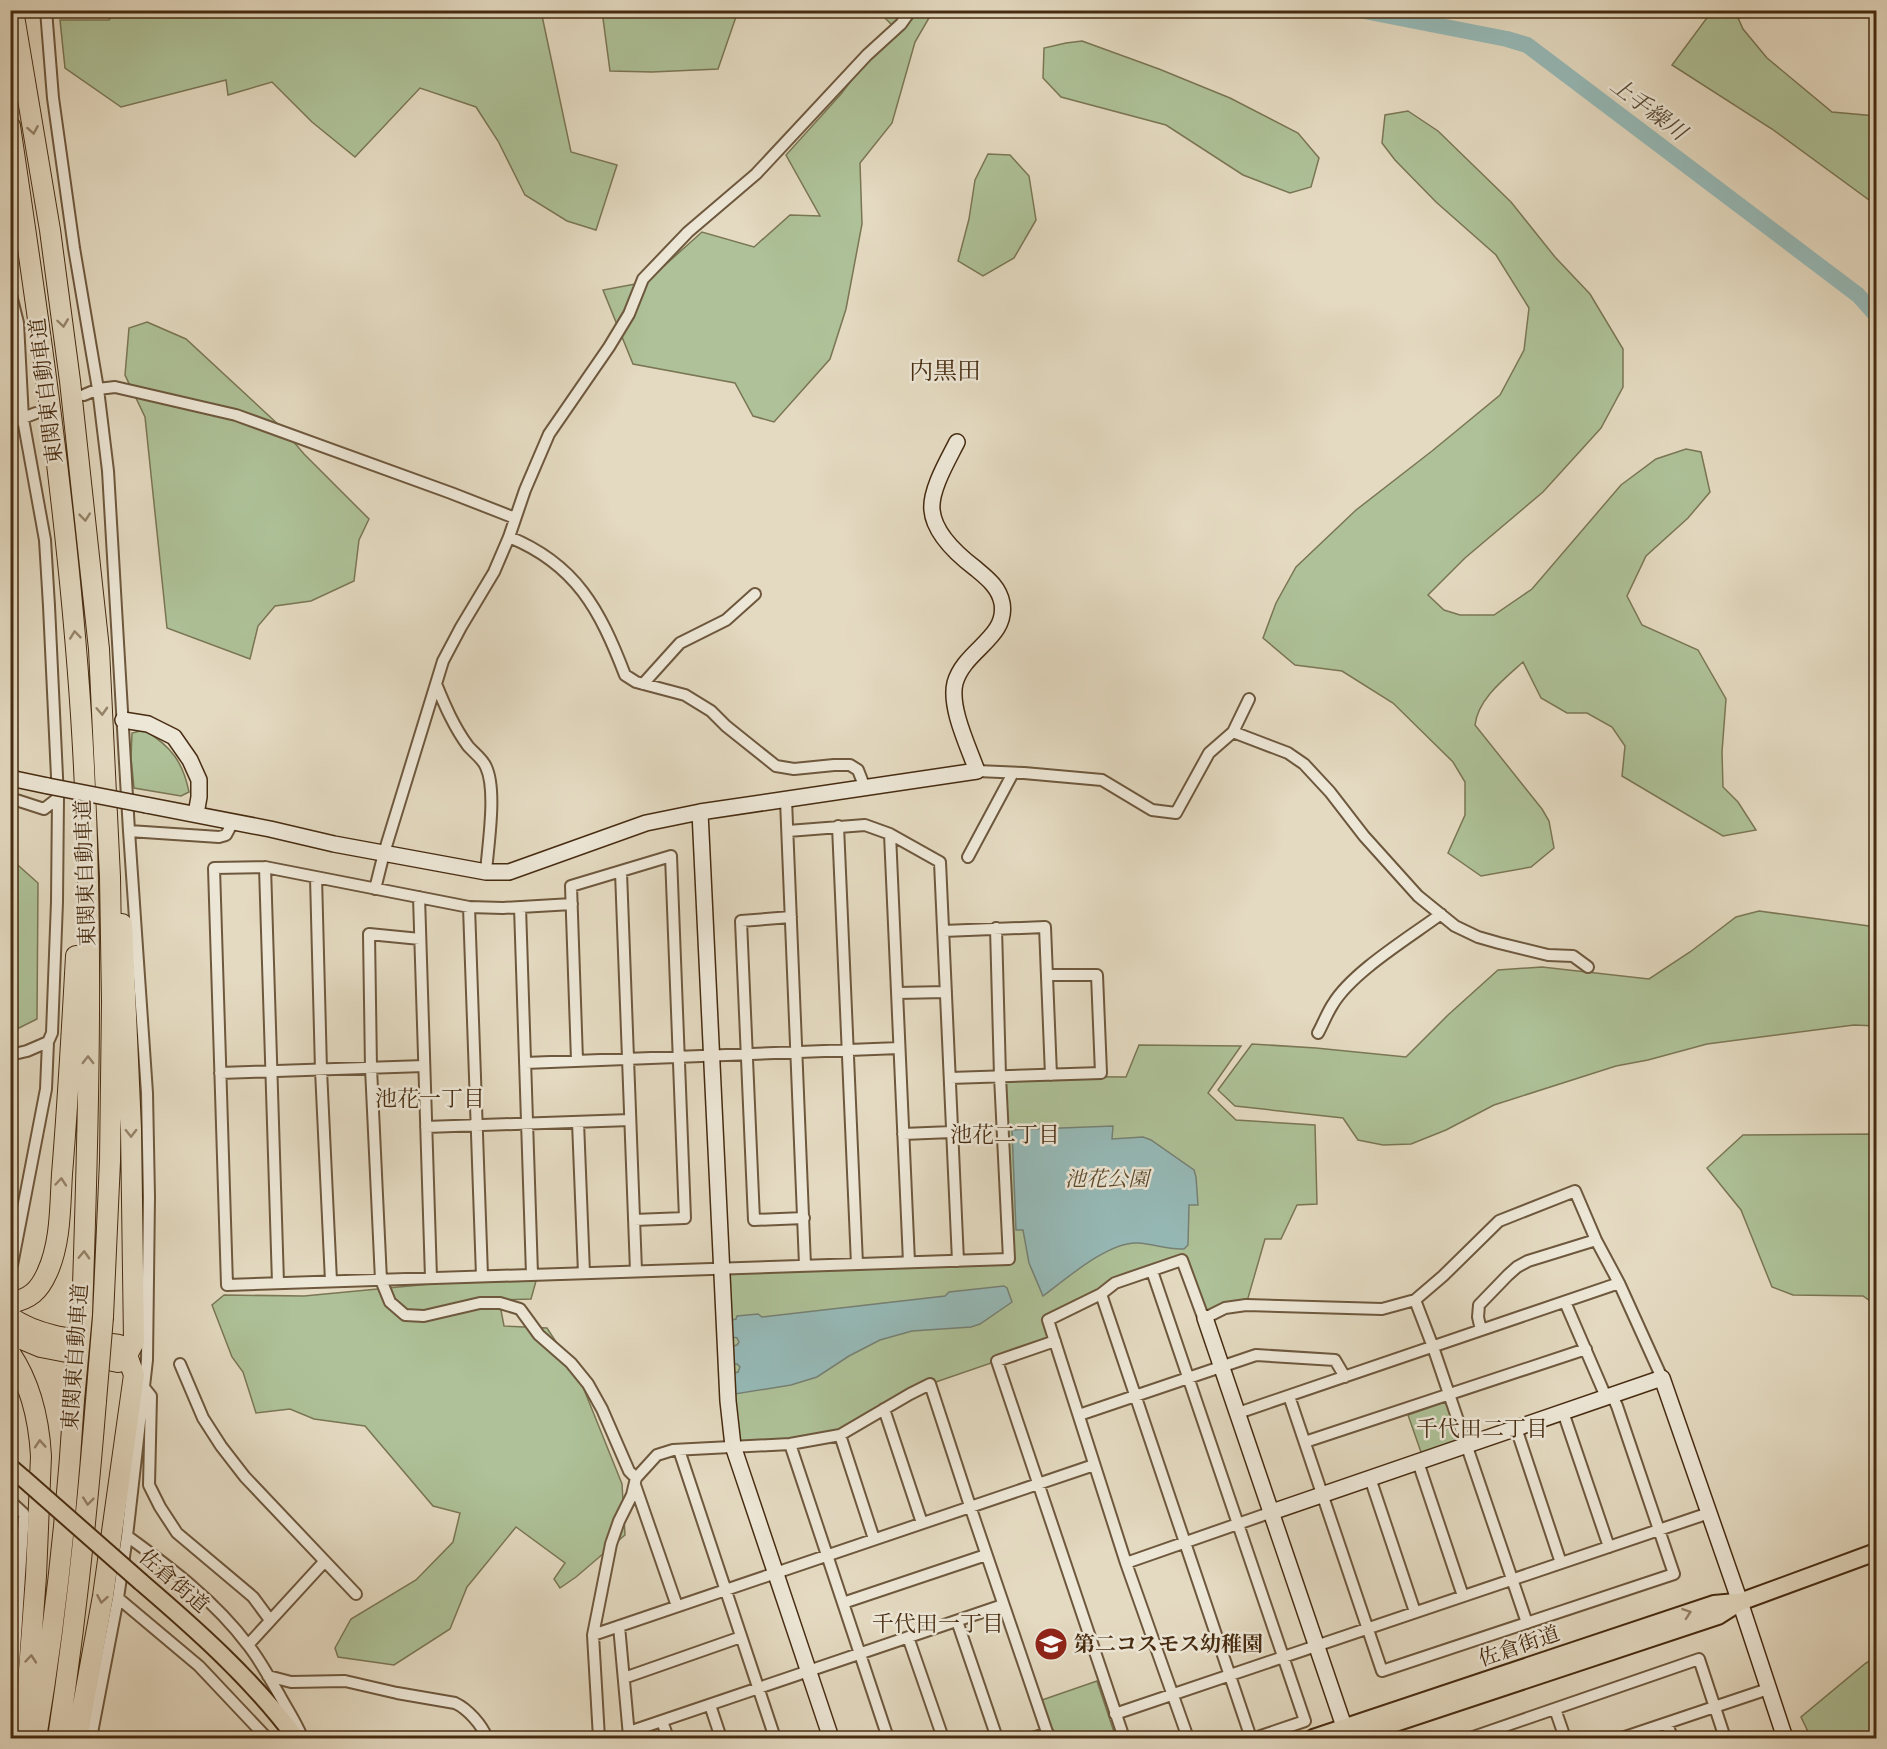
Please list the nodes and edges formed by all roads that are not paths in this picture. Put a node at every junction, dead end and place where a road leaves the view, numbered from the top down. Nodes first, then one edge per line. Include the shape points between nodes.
1 (13, 10) edge
2 (46, 10) edge
3 (911, 10) edge
4 (10, 126) edge
5 (10, 291) edge
6 (98, 388) junction
7 (84, 395) dead end
8 (36, 413) dead end
9 (22, 419) junction
10 (10, 423) edge
11 (957, 442) dead end
12 (515, 518) junction
13 (509, 537) junction
14 (755, 594) dead end
15 (436, 684) junction
16 (644, 684) junction
17 (1249, 699) dead end
18 (123, 720) junction
19 (1233, 732) junction
20 (105, 761) junction
21 (977, 771) junction
22 (1013, 773) junction
23 (10, 778) edge
24 (84, 783) junction
25 (865, 788) junction
26 (53, 792) junction
27 (10, 798) edge
28 (786, 800) junction
29 (700, 812) junction
30 (196, 814) junction
31 (233, 822) junction
32 (838, 826) junction
33 (129, 831) junction
34 (788, 831) junction
35 (890, 834) junction
36 (384, 853) junction
37 (968, 857) dead end
38 (265, 867) junction
39 (486, 872) junction
40 (621, 872) junction
41 (316, 877) junction
42 (375, 889) junction
43 (418, 897) junction
44 (572, 904) junction
45 (469, 907) junction
46 (520, 907) junction
47 (1441, 914) junction
48 (791, 918) junction
49 (996, 928) junction
50 (943, 931) junction
51 (420, 939) junction
52 (1588, 967) dead end
53 (1047, 975) junction
54 (946, 992) junction
55 (897, 993) junction
56 (1318, 1034) dead end
57 (48, 1042) junction
58 (899, 1048) junction
59 (848, 1050) junction
60 (797, 1052) junction
61 (745, 1054) junction
62 (10, 1055) edge
63 (711, 1055) junction
64 (679, 1056) junction
65 (628, 1058) junction
66 (577, 1060) junction
67 (525, 1063) junction
68 (424, 1066) junction
69 (371, 1068) junction
70 (321, 1070) junction
71 (270, 1071) junction
72 (220, 1073) junction
73 (1050, 1075) junction
74 (1000, 1076) junction
75 (950, 1078) junction
76 (630, 1120) junction
77 (578, 1122) junction
78 (527, 1124) junction
79 (477, 1125) junction
80 (426, 1127) junction
81 (952, 1132) junction
82 (903, 1134) junction
83 (804, 1218) junction
84 (634, 1220) junction
85 (1596, 1240) junction
86 (958, 1261) junction
87 (909, 1262) junction
88 (857, 1264) junction
89 (12, 1265) edge
90 (806, 1265) junction
91 (636, 1271) junction
92 (1152, 1271) junction
93 (584, 1273) junction
94 (532, 1275) junction
95 (721, 1275) junction
96 (482, 1276) junction
97 (431, 1278) junction
98 (381, 1280) junction
99 (331, 1281) junction
100 (278, 1283) junction
101 (1619, 1283) junction
102 (1101, 1294) junction
103 (1415, 1300) junction
104 (1565, 1302) junction
105 (10, 1303) edge
106 (10, 1317) edge
107 (1205, 1318) junction
108 (1480, 1330) junction
109 (10, 1334) edge
110 (1055, 1341) junction
111 (1433, 1347) junction
112 (1586, 1349) junction
113 (10, 1353) edge
114 (127, 1355) junction
115 (180, 1364) dead end
116 (1221, 1366) junction
117 (1188, 1377) junction
118 (1345, 1377) junction
119 (1662, 1378) junction
120 (144, 1386) junction
121 (1449, 1394) junction
122 (1135, 1395) junction
123 (1289, 1395) junction
124 (1609, 1396) junction
125 (884, 1409) junction
126 (1563, 1412) junction
127 (1238, 1413) junction
128 (1078, 1415) junction
129 (1516, 1428) junction
130 (840, 1435) junction
131 (1305, 1442) junction
132 (790, 1444) junction
133 (1467, 1445) junction
134 (733, 1446) junction
135 (679, 1450) junction
136 (1418, 1462) junction
137 (1094, 1465) junction
138 (10, 1467) edge
139 (1370, 1479) junction
140 (636, 1482) junction
141 (1038, 1484) junction
142 (1323, 1495) junction
143 (10, 1501) edge
144 (970, 1506) junction
145 (1272, 1512) junction
146 (1709, 1513) junction
147 (922, 1523) junction
148 (1238, 1524) junction
149 (1659, 1529) junction
150 (127, 1536) junction
151 (874, 1539) junction
152 (1185, 1543) junction
153 (1609, 1546) junction
154 (1876, 1552) edge
155 (827, 1555) junction
156 (986, 1555) junction
157 (324, 1562) junction
158 (1126, 1563) junction
159 (1562, 1563) junction
160 (776, 1573) junction
161 (1512, 1579) junction
162 (726, 1590) junction
163 (356, 1594) dead end
164 (1463, 1596) junction
165 (118, 1598) junction
166 (843, 1602) junction
167 (1740, 1602) junction
168 (1004, 1605) junction
169 (677, 1606) junction
170 (1415, 1612) junction
171 (270, 1620) junction
172 (957, 1621) junction
173 (1527, 1623) junction
174 (619, 1626) junction
175 (1368, 1628) junction
176 (593, 1635) junction
177 (741, 1637) junction
178 (908, 1637) junction
179 (248, 1645) junction
180 (1317, 1646) junction
181 (860, 1654) junction
182 (1284, 1657) junction
183 (809, 1671) junction
184 (1229, 1675) junction
185 (268, 1676) junction
186 (624, 1678) junction
187 (12, 1687) edge
188 (758, 1688) junction
189 (1768, 1689) junction
190 (1173, 1694) junction
191 (710, 1705) junction
192 (1715, 1707) junction
193 (1555, 1709) junction
194 (1115, 1714) junction
195 (662, 1721) junction
196 (1667, 1724) junction
197 (10, 1725) edge
198 (629, 1735) edge
199 (1348, 1735) edge
200 (1048, 1736) edge
201 (24, 1738) edge
202 (36, 1738) edge
203 (58, 1738) edge
204 (77, 1738) edge
205 (91, 1738) edge
206 (267, 1738) edge
207 (296, 1738) edge
208 (302, 1738) edge
209 (488, 1738) edge
210 (599, 1738) edge
211 (668, 1738) edge
212 (721, 1738) edge
213 (775, 1738) edge
214 (831, 1738) edge
215 (888, 1738) edge
216 (943, 1738) edge
217 (997, 1738) edge
218 (1033, 1738) edge
219 (1124, 1738) edge
220 (1188, 1738) edge
221 (1253, 1738) edge
222 (1313, 1738) edge
223 (1470, 1738) edge
224 (1565, 1738) edge
225 (1622, 1738) edge
226 (1672, 1738) edge
227 (1725, 1738) edge
228 (1785, 1738) edge

1 -> 20 highway, 東関東自動車道 via 50,230 70,381 99,649
2 - 6 street via 53,98
3 - 12 street via 756,174 688,232 643,279 629,314 609,347 549,434
24 -> 4 highway, 東関東自動車道 via 65,539
5 - 9 street via 18,323
6 - 7 street
6 - 12 street via 115,387 236,415
6 - 18 street via 108,471
8 - 9 street
9 - 10 street
9 - 26 street via 45,540
11 - 21 street via 934,494 935,521 959,556 998,589 1002,603 1002,618 996,632 962,668 955,684 954,700
12 - 13 street
13 - 15 street via 494,572 443,662
13 - 16 street via 558,564 593,605 625,675
14 - 16 street via 726,620 680,643
15 - 36 street
15 - 39 street via 451,719 486,765 490,779
16 - 25 street via 686,695 776,766 794,769 850,765 858,770
17 - 19 street
18 - 30 street via 148,724 174,737 199,780
18 - 33 street
19 - 22 street via 1209,753 1176,813 1152,810 1102,780
19 - 47 street via 1288,753 1304,764 1418,896
20 -> 114 highway via 124,942 128,1027 134,1342
20 -> 203 highway, 東関東自動車道, bridge via 112,1001 103,1317 90,1480
21 - 22 street
21 - 25 street
22 - 37 street
23 - 26 street
105 -> 24 highway via 26,1299 40,1286 53,1258 58,1225
202 -> 24 highway, 東関東自動車道, bridge via 56,1602 82,1314 88,1011
25 - 28 street
26 - 27 street via 44,809
26 - 30 street, bridge
26 - 57 street via 57,902 52,1033
28 - 29 street
28 - 34 street
29 - 39 street via 646,823 509,872
29 - 63 street
30 - 31 street
31 - 33 street via 226,835 219,837
31 - 36 street
32 - 34 street
32 - 35 street via 865,825
32 - 59 street
33 - 120 street via 147,1093 149,1197
34 - 48 street
35 - 50 street via 940,862
35 - 55 street
36 - 39 street
36 - 42 street
38 - 41 street
38 - 71 street
38 - 72 street via 214,868
40 - 44 street via 571,886
40 - 64 street via 671,856
40 - 65 street
41 - 42 street
41 - 70 street
42 - 43 street
43 - 45 street
43 - 51 street
44 - 46 street
44 - 66 street
45 - 46 street
45 - 79 street
46 - 67 street
47 - 52 street via 1455,926 1478,936 1548,955 1573,956
47 - 56 street via 1348,986 1333,1003
48 - 60 street
48 - 61 street via 741,921
49 - 50 street
49 - 53 street via 1045,927
49 - 74 street
50 - 54 street
51 - 68 street
51 - 69 street via 369,934
53 - 73 street
53 - 73 street via 1097,975 1101,1073
54 - 55 street
54 - 75 street
55 - 58 street
57 - 62 street
57 - 89 street via 46,1089
58 - 59 street
58 - 82 street
59 - 60 street
59 - 88 street
60 - 61 street
60 - 83 street
61 - 63 street
61 - 83 street via 754,1220
63 - 64 street
63 - 95 street
64 - 65 street
64 - 84 street via 685,1218
65 - 66 street
65 - 76 street
66 - 67 street
67 - 78 street
68 - 69 street
68 - 80 street
69 - 70 street
69 - 98 street
70 - 71 street
70 - 99 street
71 - 72 street
71 - 100 street
72 - 100 street via 227,1285
73 - 74 street
74 - 75 street
74 - 86 street via 1009,1259
75 - 81 street
76 - 77 street
76 - 84 street
77 - 78 street
77 - 93 street
78 - 79 street
78 - 94 street
79 - 80 street
79 - 96 street
80 - 97 street
81 - 82 street
81 - 86 street
82 - 87 street
83 - 90 street
84 - 91 street
85 - 101 street
85 - 103 street via 1575,1191 1499,1221
85 - 108 street via 1517,1267 1479,1305
86 - 87 street
87 - 88 street
88 - 90 street
90 - 95 street
91 - 93 street
91 - 95 street
92 - 102 street via 1115,1283
92 - 107 street via 1182,1260
92 - 117 street
93 - 94 street
94 - 96 street
95 - 134 street
96 - 97 street
97 - 98 street
98 - 99 street
98 - 140 street via 390,1302 405,1315 424,1316 480,1304 520,1309 539,1335 588,1384
99 - 100 street
101 - 104 street
101 - 119 street
102 - 110 street via 1048,1320
102 - 122 street
103 - 107 street via 1382,1309 1246,1305 1225,1308
103 - 111 street
104 - 108 street
104 - 112 street
106 - 114 highway via 40,1332 119,1345
107 - 116 street
108 - 111 street
109 - 114 highway via 41,1347 118,1362
110 - 128 street
110 - 141 street via 997,1361
111 - 118 street
111 - 121 street
112 - 121 street
112 - 124 street
201 -> 113 highway via 41,1456 30,1394
114 -> 204 highway via 134,1375 104,1586
115 - 157 street via 203,1418 221,1446
116 - 117 street
116 - 118 street via 1256,1355 1335,1360
116 - 127 street
117 - 122 street
117 - 148 street
118 - 123 street
119 - 124 street
119 - 146 street
120 - 150 street
120 - 171 street via 151,1396 149,1485 160,1507 177,1533 253,1597
121 - 131 street
121 - 133 street
122 - 128 street
122 - 152 street
123 - 127 street
123 - 131 street
124 - 126 street
124 - 149 street via 1617,1406
125 - 130 street
125 - 144 street via 930,1384
125 - 147 street
126 - 129 street
126 - 153 street
127 - 145 street
128 - 137 street
129 - 133 street
129 - 159 street
130 - 132 street
130 - 151 street
131 - 142 street
132 - 134 street
132 - 155 street
133 - 136 street
133 - 161 street
134 - 135 street
134 - 160 street
135 - 140 street via 657,1455
135 - 162 street
136 - 139 street
136 - 164 street
137 - 141 street
137 - 158 street
138 - 207 main road, 佐倉街道, bridge via 208,1641
139 - 142 street
139 - 170 street
140 - 169 street
140 - 176 street via 611,1544
141 - 144 street
141 - 194 street
142 - 145 street
142 - 175 street
143 - 187 street via 24,1514
144 - 147 street
144 - 156 street
145 - 148 street
145 - 180 street
146 - 149 street
146 - 167 street
147 - 151 street
148 - 152 street
148 - 182 street
149 - 153 street
149 - 173 street via 1674,1574
150 - 165 street
150 - 179 street via 190,1584
151 - 155 street
152 - 158 street
152 - 184 street
153 - 159 street
154 - 167 main road, 佐倉街道
155 - 160 street
155 - 166 street
156 - 166 street
156 - 168 street
157 - 163 street
157 - 171 street
158 - 190 street
159 - 161 street
160 - 162 street
160 - 183 street
161 - 164 street
161 - 173 street
162 - 169 street
162 - 177 street
164 - 170 street
165 - 205 street
165 - 206 street via 199,1666
166 - 181 street
167 - 189 street
167 - 199 main road, 佐倉街道 via 1714,1604
168 - 172 street
168 - 200 street
169 - 174 street
170 - 175 street
171 - 179 street
172 - 178 street
172 - 217 street
173 - 175 street via 1382,1671
174 - 176 street
174 - 186 street
175 - 180 street
176 - 210 street
177 - 186 street
177 - 188 street
178 - 181 street
178 - 216 street
179 - 185 street
180 - 182 street
180 - 199 street
181 - 183 street
181 - 215 street
182 - 184 street
182 - 221 street via 1305,1721
183 - 188 street
183 - 214 street
184 - 190 street
184 - 221 street
185 - 208 street
185 - 209 street via 291,1682 345,1681 455,1703 464,1707
186 - 198 street
187 - 197 street
188 - 191 street
188 - 213 street
189 - 192 street
189 - 228 street
190 - 194 street
190 - 220 street
191 - 195 street
191 - 212 street
192 - 193 street via 1699,1659
192 - 196 street
192 - 227 street
193 - 223 street
193 - 224 street
194 - 219 street
195 - 198 street
195 - 211 street
196 - 225 street
196 - 226 street
199 - 222 main road, 佐倉街道
200 - 218 street

